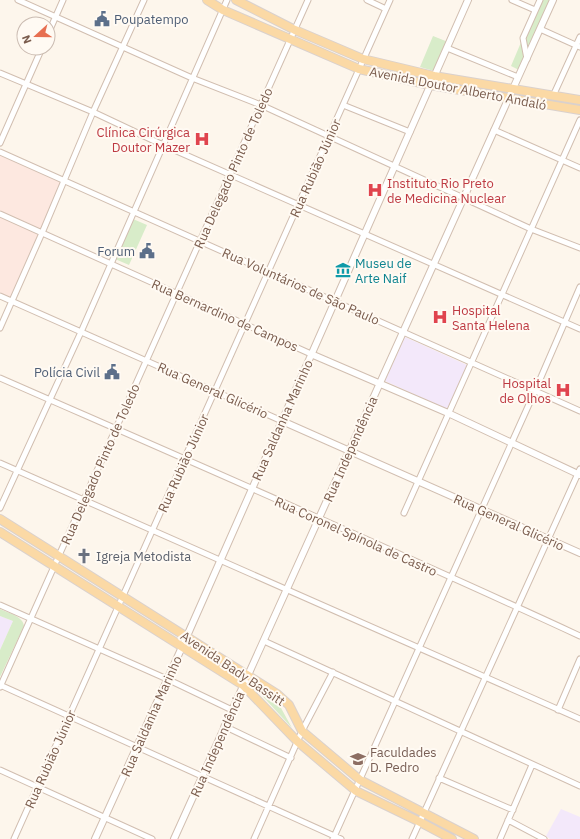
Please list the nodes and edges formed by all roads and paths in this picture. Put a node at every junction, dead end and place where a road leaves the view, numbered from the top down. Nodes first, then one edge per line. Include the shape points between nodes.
1 (18, 0) edge
2 (63, 0) edge
3 (144, 0) edge
4 (207, 0) edge
5 (227, 0) edge
6 (236, 0) edge
7 (308, 0) edge
8 (367, 0) edge
9 (390, 0) edge
10 (468, 0) edge
11 (512, 0) edge
12 (540, 0) edge
13 (553, 0) edge
14 (386, 9) junction
15 (223, 10) junction
16 (535, 10) junction
17 (56, 16) junction
18 (540, 29) junction
19 (295, 30) junction
20 (580, 37) edge
21 (290, 40) junction
22 (123, 46) junction
23 (578, 46) edge
24 (447, 48) junction
25 (38, 56) edge
26 (363, 59) junction
27 (527, 59) junction
28 (359, 69) junction
29 (0, 73) edge
30 (434, 76) junction
31 (518, 77) junction
32 (192, 78) junction
33 (25, 85) junction
34 (430, 85) junction
35 (513, 90) junction
36 (553, 96) junction
37 (508, 98) junction
38 (580, 100) edge
39 (343, 105) junction
40 (261, 106) junction
41 (580, 110) edge
42 (93, 112) junction
43 (580, 120) edge
44 (494, 130) junction
45 (410, 132) junction
46 (328, 137) junction
47 (0, 143) edge
48 (163, 145) junction
49 (0, 152) edge
50 (562, 160) junction
51 (394, 167) junction
52 (580, 168) edge
53 (231, 174) junction
54 (65, 180) junction
55 (464, 198) junction
56 (298, 204) junction
57 (134, 211) junction
58 (0, 214) edge
59 (531, 228) junction
60 (42, 233) junction
61 (364, 234) junction
62 (201, 240) junction
63 (580, 248) edge
64 (111, 264) junction
65 (434, 264) junction
66 (268, 272) junction
67 (580, 287) edge
68 (177, 293) junction
69 (501, 293) junction
70 (0, 296) edge
71 (12, 301) junction
72 (334, 302) junction
73 (564, 322) junction
74 (245, 323) junction
75 (0, 328) edge
76 (580, 329) edge
77 (81, 332) junction
78 (403, 332) junction
79 (311, 354) junction
80 (146, 361) junction
81 (472, 362) junction
82 (0, 378) edge
83 (380, 383) junction
84 (215, 391) junction
85 (535, 391) junction
86 (49, 400) junction
87 (580, 411) edge
88 (448, 413) junction
89 (282, 421) junction
90 (115, 430) junction
91 (512, 442) junction
92 (349, 451) junction
93 (185, 458) junction
94 (0, 463) edge
95 (17, 470) junction
96 (579, 473) edge
97 (418, 481) junction
98 (252, 488) junction
99 (84, 500) junction
100 (0, 508) edge
101 (482, 509) junction
102 (404, 513) dead end
103 (0, 519) edge
104 (318, 519) junction
105 (153, 531) junction
106 (0, 532) edge
107 (548, 539) junction
108 (580, 553) edge
109 (59, 556) junction
110 (220, 561) junction
111 (54, 566) junction
112 (451, 578) junction
113 (286, 590) junction
114 (123, 597) junction
115 (0, 605) edge
116 (119, 606) junction
117 (516, 606) junction
118 (30, 618) junction
119 (187, 636) junction
120 (580, 636) edge
121 (264, 640) junction
122 (182, 647) junction
123 (420, 648) junction
124 (100, 650) junction
125 (580, 659) edge
126 (333, 672) junction
127 (248, 676) junction
128 (484, 677) junction
129 (167, 679) junction
130 (244, 685) junction
131 (0, 686) edge
132 (396, 701) junction
133 (232, 710) junction
134 (558, 710) junction
135 (70, 717) junction
136 (580, 720) edge
137 (224, 726) junction
138 (460, 730) junction
139 (302, 731) junction
140 (298, 742) junction
141 (136, 747) junction
142 (291, 758) junction
143 (532, 765) junction
144 (0, 770) edge
145 (202, 776) junction
146 (439, 778) junction
147 (360, 780) junction
148 (580, 786) edge
149 (38, 787) junction
150 (356, 791) junction
151 (269, 807) junction
152 (513, 810) junction
153 (424, 813) junction
154 (104, 817) junction
155 (508, 820) junction
156 (420, 822) junction
157 (334, 838) edge
158 (14, 839) edge
159 (95, 839) edge
160 (152, 839) edge
161 (174, 839) edge
162 (254, 839) edge
163 (340, 839) edge
164 (412, 839) edge
165 (452, 839) edge
166 (474, 839) edge
167 (500, 839) edge
168 (544, 839) edge

1 - 17 street
2 - 17 street
3 - 22 street
4 - 15 main road, Avenida Doutor Alberto Andaló
5 - 15 street
6 - 19 main road, Avenida Doutor Alberto Andaló
7 - 19 street, Rua Delegado Pinto de Toledo
8 - 14 street
9 - 14 street, Rua Rubião Júnior
10 - 24 street, Rua Saldanha Marinho
11 - 16 street
12 - 16 street
13 - 18 street, Rua Independência
14 - 26 street, Rua Rubião Júnior
15 - 21 main road, Avenida Doutor Alberto Andaló
15 - 32 street
16 - 27 street via 523,38
17 - 22 street
18 - 23 street
18 - 27 street, Rua Independência
19 - 21 street, Rua Delegado Pinto de Toledo
19 - 26 main road, Avenida Doutor Alberto Andaló
20 - 23 street
21 - 28 main road, Avenida Doutor Alberto Andaló
21 - 40 street, Rua Delegado Pinto de Toledo
22 - 32 street
22 - 42 street
23 - 36 street
24 - 30 street, Rua Saldanha Marinho
24 - 31 street
25 - 33 street
26 - 28 street, Rua Rubião Júnior
26 - 30 main road, Avenida Doutor Alberto Andaló
27 - 31 street, Rua Independência
28 - 34 main road, Avenida Doutor Alberto Andaló
28 - 39 street, Rua Rubião Júnior
29 - 33 street
30 - 34 street, Rua Saldanha Marinho
30 - 35 main road, Avenida Doutor Alberto Andaló
31 - 35 street, Rua Independência
32 - 40 street
32 - 48 street
33 - 42 street
33 - 47 street
34 - 37 main road, Avenida Doutor Alberto Andaló
34 - 45 street, Rua Saldanha Marinho
35 - 36 main road, Avenida Doutor Alberto Andaló
35 - 37 street, Rua Independência
36 - 38 main road, Avenida Doutor Alberto Andaló
37 - 41 main road, Avenida Doutor Alberto Andaló
37 - 44 street, Rua Independência
39 - 45 street
39 - 46 street, Rua Rubião Júnior
40 - 46 street
40 - 53 street, Rua Delegado Pinto de Toledo
42 - 48 street
42 - 54 street
43 - 50 street
44 - 50 street
44 - 55 street, Rua Independência
45 - 51 street, Rua Saldanha Marinho
46 - 51 street
46 - 56 street, Rua Rubião Júnior
48 - 53 street
48 - 57 street
49 - 54 street, Rua Voluntários de São Paulo
50 - 52 street
50 - 59 street
51 - 55 street
51 - 61 street, Rua Saldanha Marinho
53 - 56 street
53 - 62 street, Rua Delegado Pinto de Toledo
54 - 57 street, Rua Voluntários de São Paulo
54 - 60 street
55 - 59 street
55 - 65 street, Rua Independência
56 - 61 street
56 - 66 street, Rua Rubião Júnior
57 - 62 street, Rua Voluntários de São Paulo
57 - 64 street
58 - 60 street, Rua Bernardino de Campos
59 - 63 street
59 - 69 street
60 - 64 street, Rua Bernardino de Campos
60 - 71 street
61 - 65 street
61 - 72 street, Rua Saldanha Marinho
62 - 66 street, Rua Voluntários de São Paulo
62 - 68 street, Rua Delegado Pinto de Toledo
64 - 68 street, Rua Bernardino de Campos
64 - 77 street
65 - 69 street
65 - 78 street, Rua Independência
66 - 72 street, Rua Voluntários de São Paulo
66 - 74 street, Rua Rubião Júnior
67 - 73 street
68 - 74 street, Rua Bernardino de Campos
68 - 80 street, Rua Delegado Pinto de Toledo
69 - 73 street
69 - 81 street
70 - 71 street, Rua General Glicério
71 - 75 street
71 - 77 street, Rua General Glicério
72 - 78 street, Rua Voluntários de São Paulo
72 - 79 street, Rua Saldanha Marinho
73 - 76 street
73 - 85 street
74 - 79 street, Rua Bernardino de Campos
74 - 84 street, Rua Rubião Júnior
77 - 80 street, Rua General Glicério
77 - 86 street
78 - 81 street, Rua Voluntários de São Paulo
78 - 83 street, Rua Independência
79 - 83 street, Rua Bernardino de Campos
79 - 89 street, Rua Saldanha Marinho
80 - 84 street, Rua General Glicério
80 - 90 street, Rua Delegado Pinto de Toledo
81 - 85 street, Rua Voluntários de São Paulo
81 - 88 street
82 - 86 street, Rua Coronel Spínola de Castro
83 - 88 street, Rua Bernardino de Campos
83 - 92 street, Rua Independência
84 - 89 street, Rua General Glicério
84 - 93 street, Rua Rubião Júnior
85 - 87 street, Rua Voluntários de São Paulo
85 - 91 street
86 - 90 street, Rua Coronel Spínola de Castro
86 - 95 street
88 - 91 street, Rua Bernardino de Campos
88 - 97 street
89 - 92 street, Rua General Glicério
89 - 98 street, Rua Saldanha Marinho
90 - 93 street, Rua Coronel Spínola de Castro
90 - 99 street, Rua Delegado Pinto de Toledo
91 - 96 street, Rua Bernardino de Campos
91 - 101 street
92 - 97 street, Rua General Glicério
92 - 104 street, Rua Independência
93 - 98 street, Rua Coronel Spínola de Castro
93 - 105 street, Rua Rubião Júnior
94 - 95 street
95 - 99 street
95 - 100 street
96 - 107 street
97 - 101 street, Rua General Glicério
97 - 102 street
98 - 104 street, Rua Coronel Spínola de Castro
98 - 110 street, Rua Saldanha Marinho
99 - 105 street
99 - 109 street, Rua Delegado Pinto de Toledo
101 - 107 street, Rua General Glicério
101 - 112 street
103 - 109 main road, Avenida Bady Bassitt
104 - 112 street, Rua Coronel Spínola de Castro
104 - 113 street, Rua Independência
105 - 110 street
105 - 114 street, Rua Rubião Júnior
106 - 111 main road, Avenida Bady Bassitt
107 - 108 street, Rua General Glicério
107 - 117 street
109 - 111 street, Rua Delegado Pinto de Toledo
109 - 114 main road, Avenida Bady Bassitt
110 - 113 street
110 - 119 street, Rua Saldanha Marinho
111 - 116 main road, Avenida Bady Bassitt
111 - 118 street, Rua Delegado Pinto de Toledo
112 - 117 street, Rua Coronel Spínola de Castro
112 - 123 street
113 - 121 street, Rua Independência
113 - 123 street
114 - 116 street, Rua Rubião Júnior
114 - 119 main road, Avenida Bady Bassitt
115 - 118 street
116 - 122 main road, Avenida Bady Bassitt
116 - 124 street, Rua Rubião Júnior
117 - 120 street, Rua Coronel Spínola de Castro
117 - 128 street
118 - 124 street
118 - 131 street, Rua Delegado Pinto de Toledo
119 - 122 street, Rua Saldanha Marinho
119 - 127 main road, Avenida Bady Bassitt
121 - 126 street
121 - 127 street, Rua Independência
122 - 129 street, Rua Saldanha Marinho
122 - 130 main road, Avenida Bady Bassitt
123 - 128 street
123 - 132 street
124 - 129 street
124 - 135 street, Rua Rubião Júnior
125 - 134 street
126 - 132 street
126 - 139 street
127 - 130 street, Rua Independência
127 - 139 main road, Avenida Bady Bassitt via 277,694 289,705
128 - 134 street
128 - 138 street
129 - 133 street
129 - 141 street, Rua Saldanha Marinho
130 - 133 street, Rua Independência
130 - 140 main road, Avenida Bady Bassitt
131 - 135 street
132 - 138 street
132 - 147 street
133 - 137 street, Rua Independência
134 - 136 street
135 - 141 street
135 - 149 street, Rua Rubião Júnior
137 - 142 street
137 - 145 street, Rua Independência
138 - 143 street
138 - 146 street
139 - 140 street
139 - 147 main road, Avenida Bady Bassitt
140 - 142 street
140 - 150 main road, Avenida Bady Bassitt
141 - 145 street
141 - 154 street, Rua Saldanha Marinho
142 - 151 street
143 - 148 street
143 - 152 street
144 - 149 street
145 - 151 street
145 - 161 street, Rua Independência
146 - 152 street
146 - 153 street
147 - 150 street
147 - 153 main road, Avenida Bady Bassitt
149 - 154 street
149 - 158 street, Rua Rubião Júnior
150 - 156 main road, Avenida Bady Bassitt
150 - 157 street
151 - 157 street
151 - 162 street
152 - 155 street
153 - 156 street
153 - 166 main road, Avenida Bady Bassitt
154 - 159 street, Rua Saldanha Marinho
154 - 160 street
155 - 167 street
155 - 168 street
156 - 164 street
156 - 165 main road, Avenida Bady Bassitt
157 - 163 street

